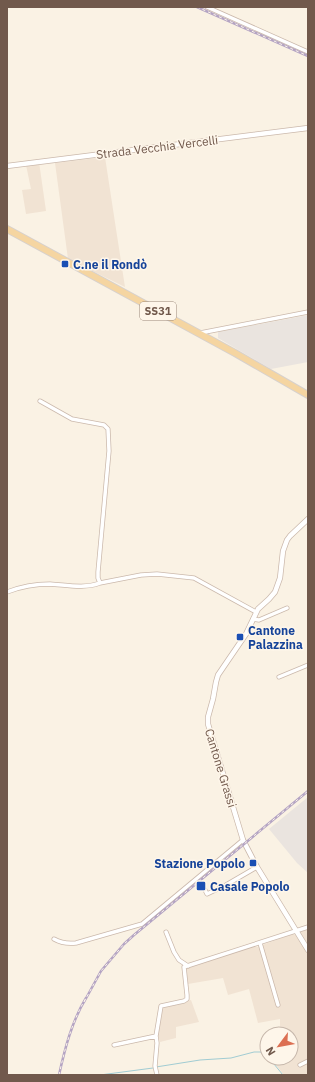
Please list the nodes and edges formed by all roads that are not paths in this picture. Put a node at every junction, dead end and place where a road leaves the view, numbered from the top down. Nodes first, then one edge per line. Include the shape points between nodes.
1 (207, 7) edge
2 (308, 52) edge
3 (308, 128) edge
4 (7, 166) edge
5 (7, 229) edge
6 (308, 312) edge
7 (198, 334) junction
8 (308, 395) edge
9 (40, 401) dead end
10 (308, 519) edge
11 (100, 583) junction
12 (7, 592) edge
13 (288, 608) dead end
14 (256, 612) junction
15 (253, 619) junction
16 (308, 665) edge
17 (279, 677) dead end
18 (244, 842) junction
19 (257, 866) junction
20 (205, 890) dead end
21 (308, 927) edge
22 (296, 931) junction
23 (166, 932) dead end
24 (54, 939) dead end
25 (260, 943) junction
26 (308, 950) edge
27 (188, 966) junction
28 (278, 1005) dead end
29 (156, 1036) junction
30 (114, 1045) dead end
31 (308, 1061) edge
32 (300, 1065) dead end
33 (157, 1075) edge

1 - 2 street
3 - 4 street, Strada Vecchia Vercelli
5 - 7 main road, SS31
6 - 7 street
7 - 8 main road, SS31
9 - 11 street via 72,420 104,425 108,429 109,451 98,572
10 - 14 street, Cantone Grassi via 287,540 277,588
11 - 12 street via 77,586 48,584 17,588
11 - 14 street via 158,574 194,578
13 - 15 street via 259,620
14 - 15 street, Cantone Grassi
15 - 18 street, Cantone Grassi via 246,634 218,675 207,720
16 - 17 street
18 - 19 street, Cantone Grassi
18 - 24 street via 142,924 76,943 60,943
19 - 20 street via 226,886 207,894
19 - 22 street, Cantone Grassi
21 - 22 street
22 - 25 street
22 - 26 street, Cantone Grassi
23 - 27 street via 179,960
25 - 27 street
25 - 28 street
27 - 29 street via 184,968 186,999 162,1006
29 - 30 street
29 - 33 street
31 - 32 street

